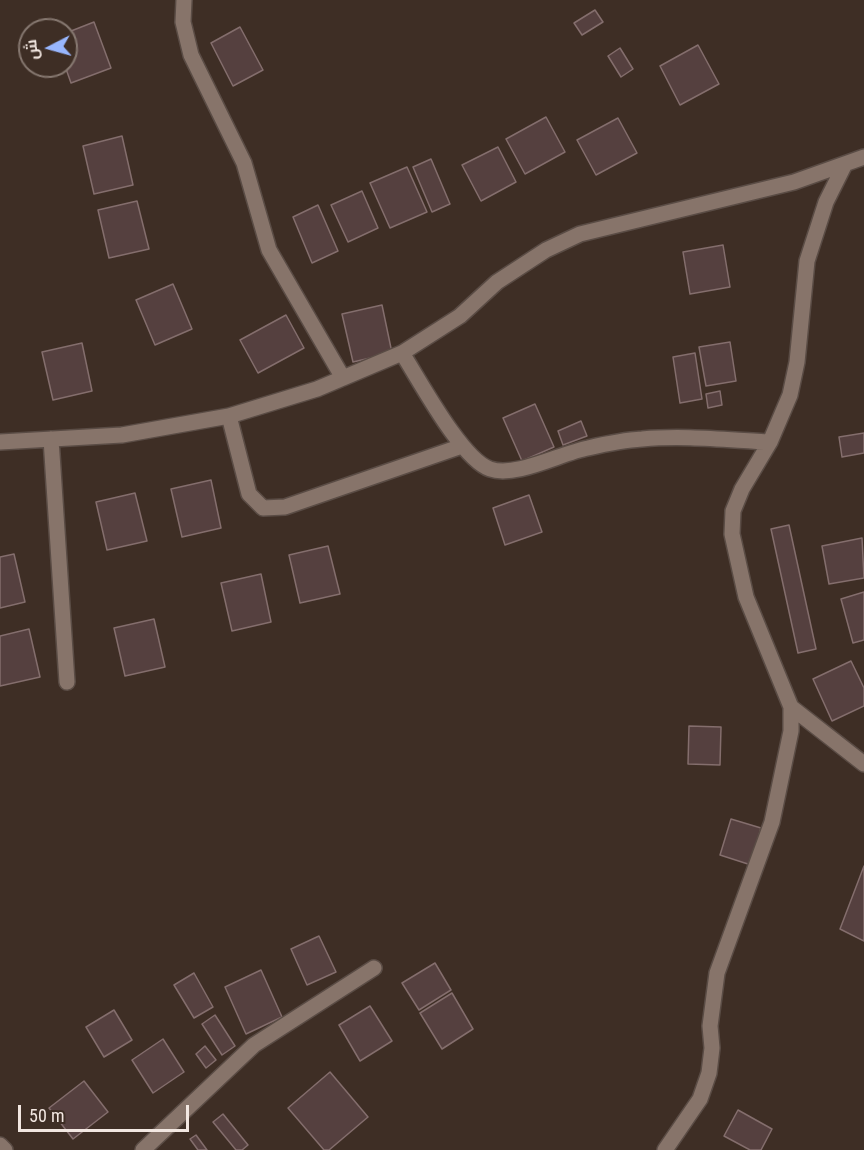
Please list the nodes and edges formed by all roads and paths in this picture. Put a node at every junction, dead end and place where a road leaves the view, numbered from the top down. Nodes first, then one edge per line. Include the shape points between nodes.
1 (184, 0) edge
2 (864, 158) edge
3 (844, 166) junction
4 (402, 353) junction
5 (343, 378) junction
6 (230, 416) junction
7 (51, 439) junction
8 (0, 442) edge
9 (770, 442) junction
10 (462, 446) junction
11 (67, 682) dead end
12 (791, 707) junction
13 (864, 764) edge
14 (374, 968) dead end
15 (0, 1145) edge
16 (5, 1150) edge
17 (143, 1150) edge
18 (665, 1150) edge

1 - 5 street via 183,22 191,56 244,163 269,250
2 - 3 street
3 - 4 street via 783,185 580,234 546,250 497,282 460,316
3 - 9 street via 826,202 807,261 797,362 790,395
4 - 5 street
4 - 10 street
5 - 6 street
6 - 7 street via 122,435
6 - 10 street via 249,494 263,508 285,507
7 - 8 street
7 - 11 street
9 - 10 street via 641,439 585,448 505,471 490,469
9 - 12 street via 742,489 733,511 732,534 746,597
12 - 13 street
12 - 18 street via 791,731 772,822 717,973 709,1073 700,1099
14 - 17 street via 254,1045
15 - 16 street

